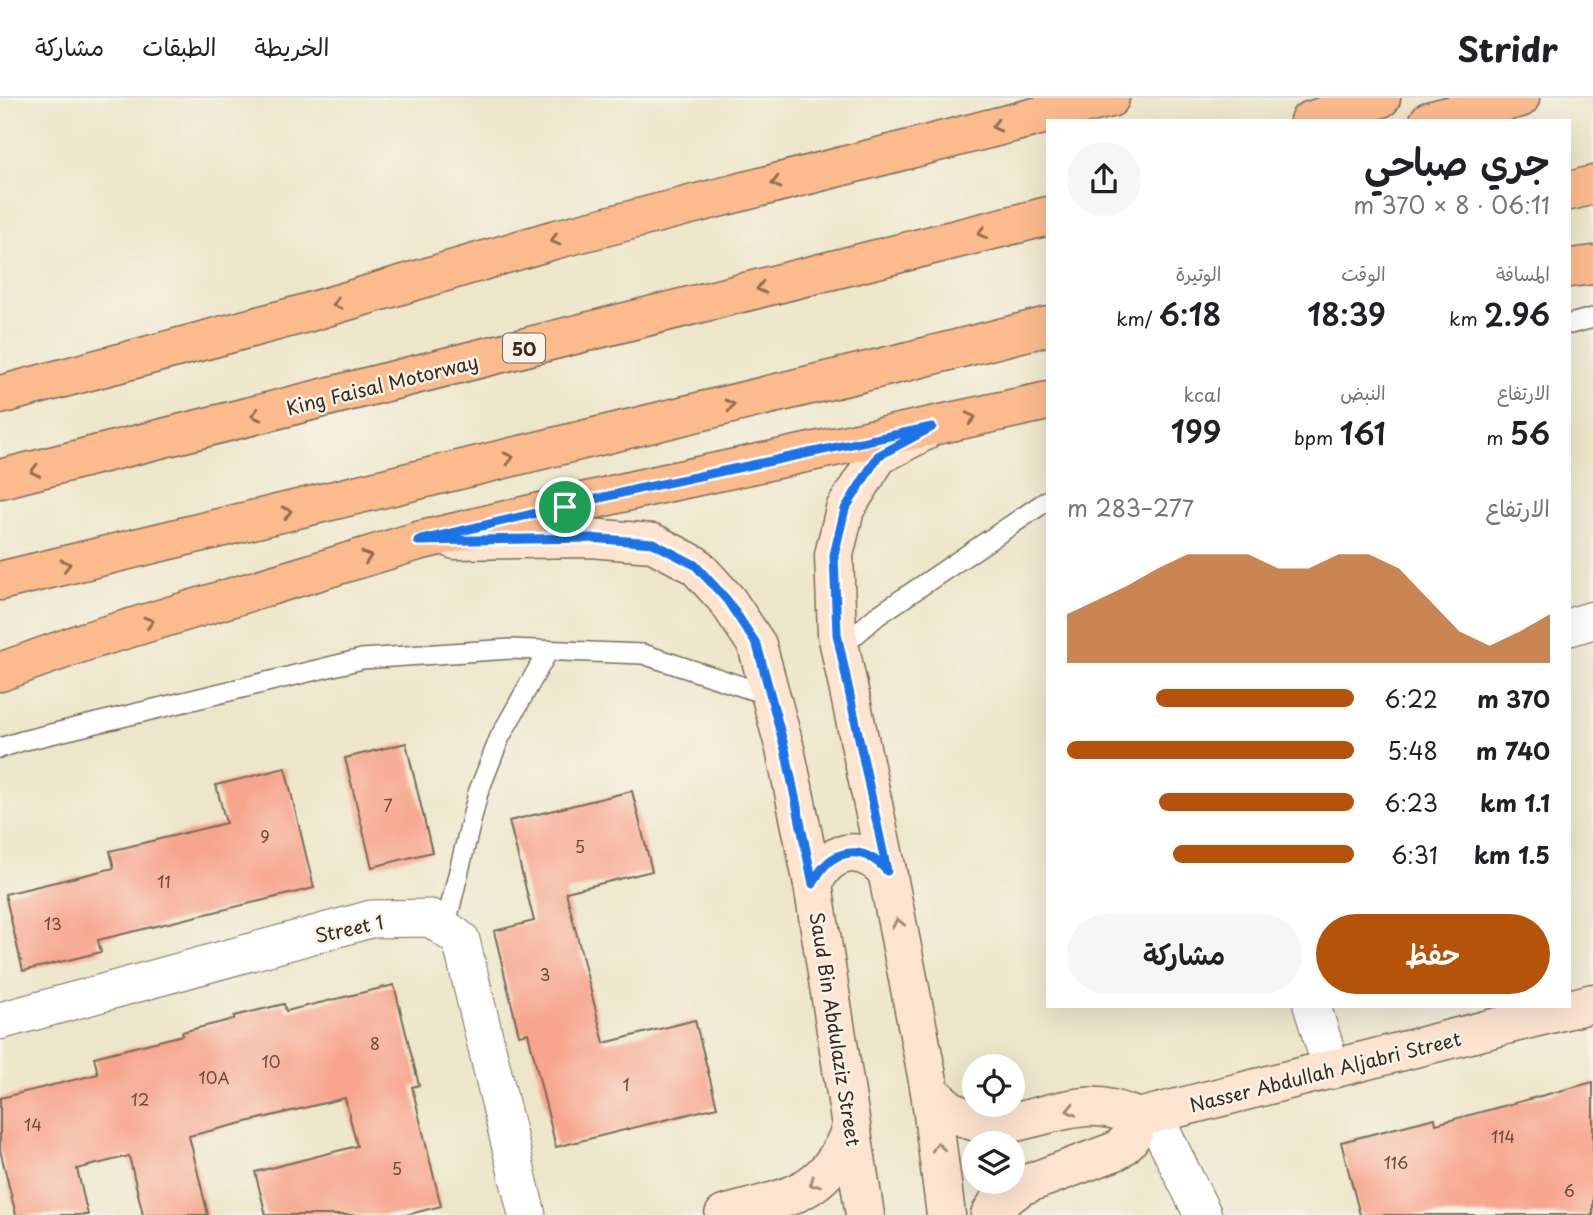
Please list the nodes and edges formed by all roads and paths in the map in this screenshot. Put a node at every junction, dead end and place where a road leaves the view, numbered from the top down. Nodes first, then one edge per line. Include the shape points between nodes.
1 (1110, 98) edge
2 (1381, 98) edge
3 (1520, 98) edge
4 (1315, 119) edge
5 (1437, 119) edge
6 (1593, 185) edge
7 (1571, 191) edge
8 (1046, 217) edge
9 (1593, 265) edge
10 (1571, 268) edge
11 (1593, 277) edge
12 (1571, 282) edge
13 (1593, 318) edge
14 (1571, 324) edge
15 (1046, 327) edge
16 (1046, 342) edge
17 (905, 362) junction
18 (0, 395) edge
19 (1046, 401) edge
20 (932, 427) junction
21 (0, 480) edge
22 (1046, 501) edge
23 (418, 541) junction
24 (0, 581) edge
25 (1593, 621) edge
26 (1571, 627) edge
27 (84, 642) junction
28 (840, 648) junction
29 (548, 651) junction
30 (0, 666) edge
31 (0, 672) edge
32 (771, 696) junction
33 (0, 748) edge
34 (887, 871) junction
35 (813, 884) junction
36 (445, 928) junction
37 (1593, 1003) edge
38 (1313, 1008) edge
39 (0, 1021) edge
40 (1332, 1070) junction
41 (930, 1091) junction
42 (1145, 1116) junction
43 (851, 1128) junction
44 (527, 1215) edge
45 (724, 1215) edge
46 (865, 1215) edge
47 (946, 1215) edge
48 (990, 1215) edge
49 (1203, 1215) edge

1 -> 18 main road via 553,240
2 - 4 main road
3 - 5 main road
6 - 7 main road
8 -> 21 main road, King Faisal Motorway / 50
9 - 10 main road
11 - 12 main road
13 - 14 lane
15 - 17 main road
16 - 17 main road
24 -> 17 main road
20 -> 19 main road
20 - 23 main road
20 - 28 main road via 878,456 845,509 834,555
22 - 28 lane via 877,616
27 -> 23 main road
23 - 32 main road, Saud Bin Abdulaziz Street via 589,538 653,543 695,565 727,600 757,645
25 - 26 street
27 - 30 main road
27 - 31 main road
28 - 34 main road
29 - 32 lane via 643,654
29 - 33 lane via 510,649 362,659
29 - 36 lane via 500,737 478,793
32 - 35 main road, Saud Bin Abdulaziz Street
34 - 35 main road via 866,855 839,855 818,872
41 -> 34 main road
35 - 43 main road, Saud Bin Abdulaziz Street
36 - 39 street, Street 1 via 431,918 371,919
36 - 44 street via 461,940
37 - 40 main road, Nasser Abdullah Aljabri Street
38 - 40 street
40 - 42 main road, Nasser Abdullah Aljabri Street
42 -> 41 main road via 1086,1107 988,1125 957,1115
47 -> 41 main road
42 - 48 main road via 1116,1152 1021,1186
42 - 49 street
43 -> 45 main road via 845,1147 821,1179 786,1198
43 - 46 main road, Saud Bin Abdulaziz Street

